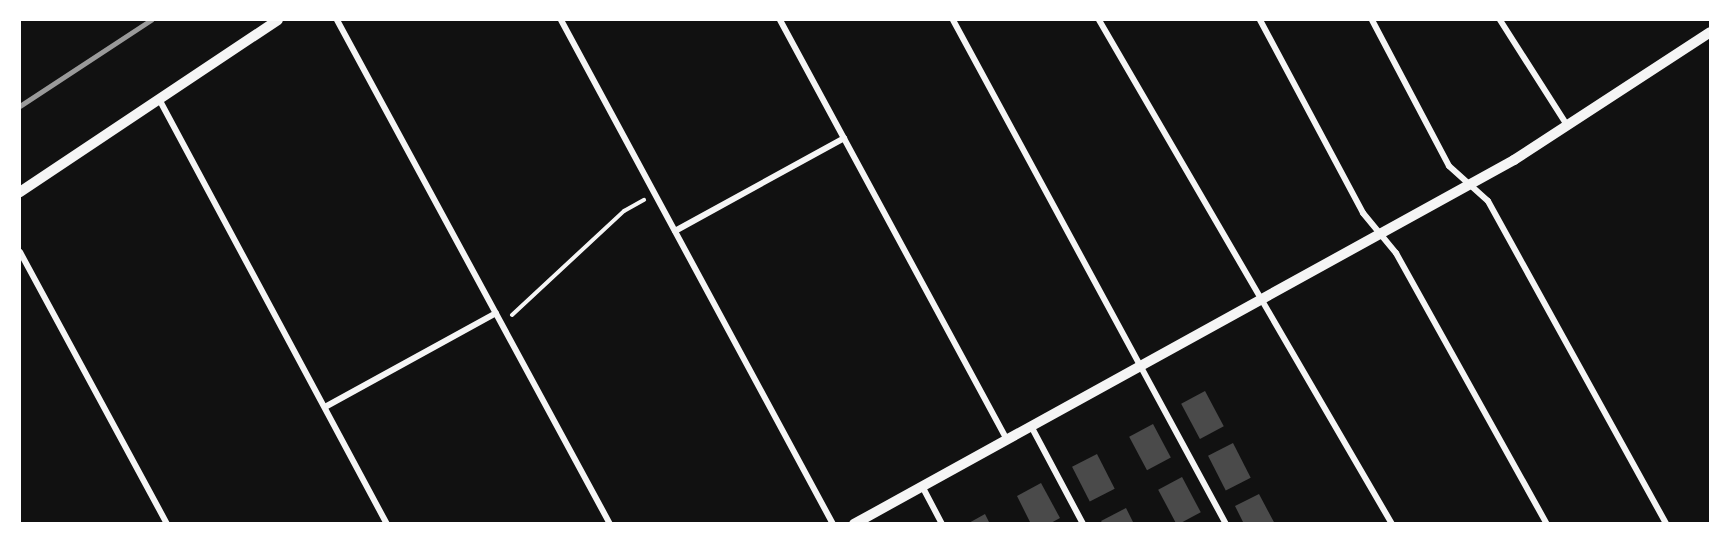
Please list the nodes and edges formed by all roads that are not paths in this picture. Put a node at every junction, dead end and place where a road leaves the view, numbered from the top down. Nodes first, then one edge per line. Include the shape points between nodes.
1 (278, 20) edge
2 (337, 20) edge
3 (561, 20) edge
4 (780, 20) edge
5 (953, 20) edge
6 (1099, 20) edge
7 (1260, 20) edge
8 (1372, 20) edge
9 (1500, 20) edge
10 (1710, 32) edge
11 (159, 98) junction
12 (1567, 125) junction
13 (844, 138) junction
14 (1469, 184) junction
15 (20, 192) edge
16 (675, 231) junction
17 (1379, 233) junction
18 (20, 252) edge
19 (1261, 299) junction
20 (496, 313) junction
21 (1141, 365) junction
22 (325, 407) junction
23 (1031, 426) junction
24 (1007, 439) junction
25 (922, 486) junction
26 (167, 524) edge
27 (387, 524) edge
28 (610, 524) edge
29 (833, 524) edge
30 (854, 524) edge
31 (942, 524) edge
32 (1083, 524) edge
33 (1227, 524) edge
34 (1392, 524) edge
35 (1547, 524) edge
36 (1666, 524) edge

1 - 11 street
2 - 20 street
3 - 16 street
4 - 13 street
5 - 21 street
6 - 19 street
7 - 17 street via 1363,213
8 - 14 street via 1449,166
9 - 12 street
10 - 12 street
11 - 15 street
11 - 22 street
12 - 14 street
13 - 16 street
13 - 24 street
14 - 17 street
14 - 36 street via 1488,201
16 - 29 street
17 - 19 street
17 - 35 street via 1396,253
18 - 26 street
19 - 21 street
19 - 34 street
20 - 22 street
20 - 28 street
21 - 23 street
21 - 33 street
22 - 27 street
23 - 24 street
23 - 32 street
24 - 25 street
25 - 30 street
25 - 31 street

